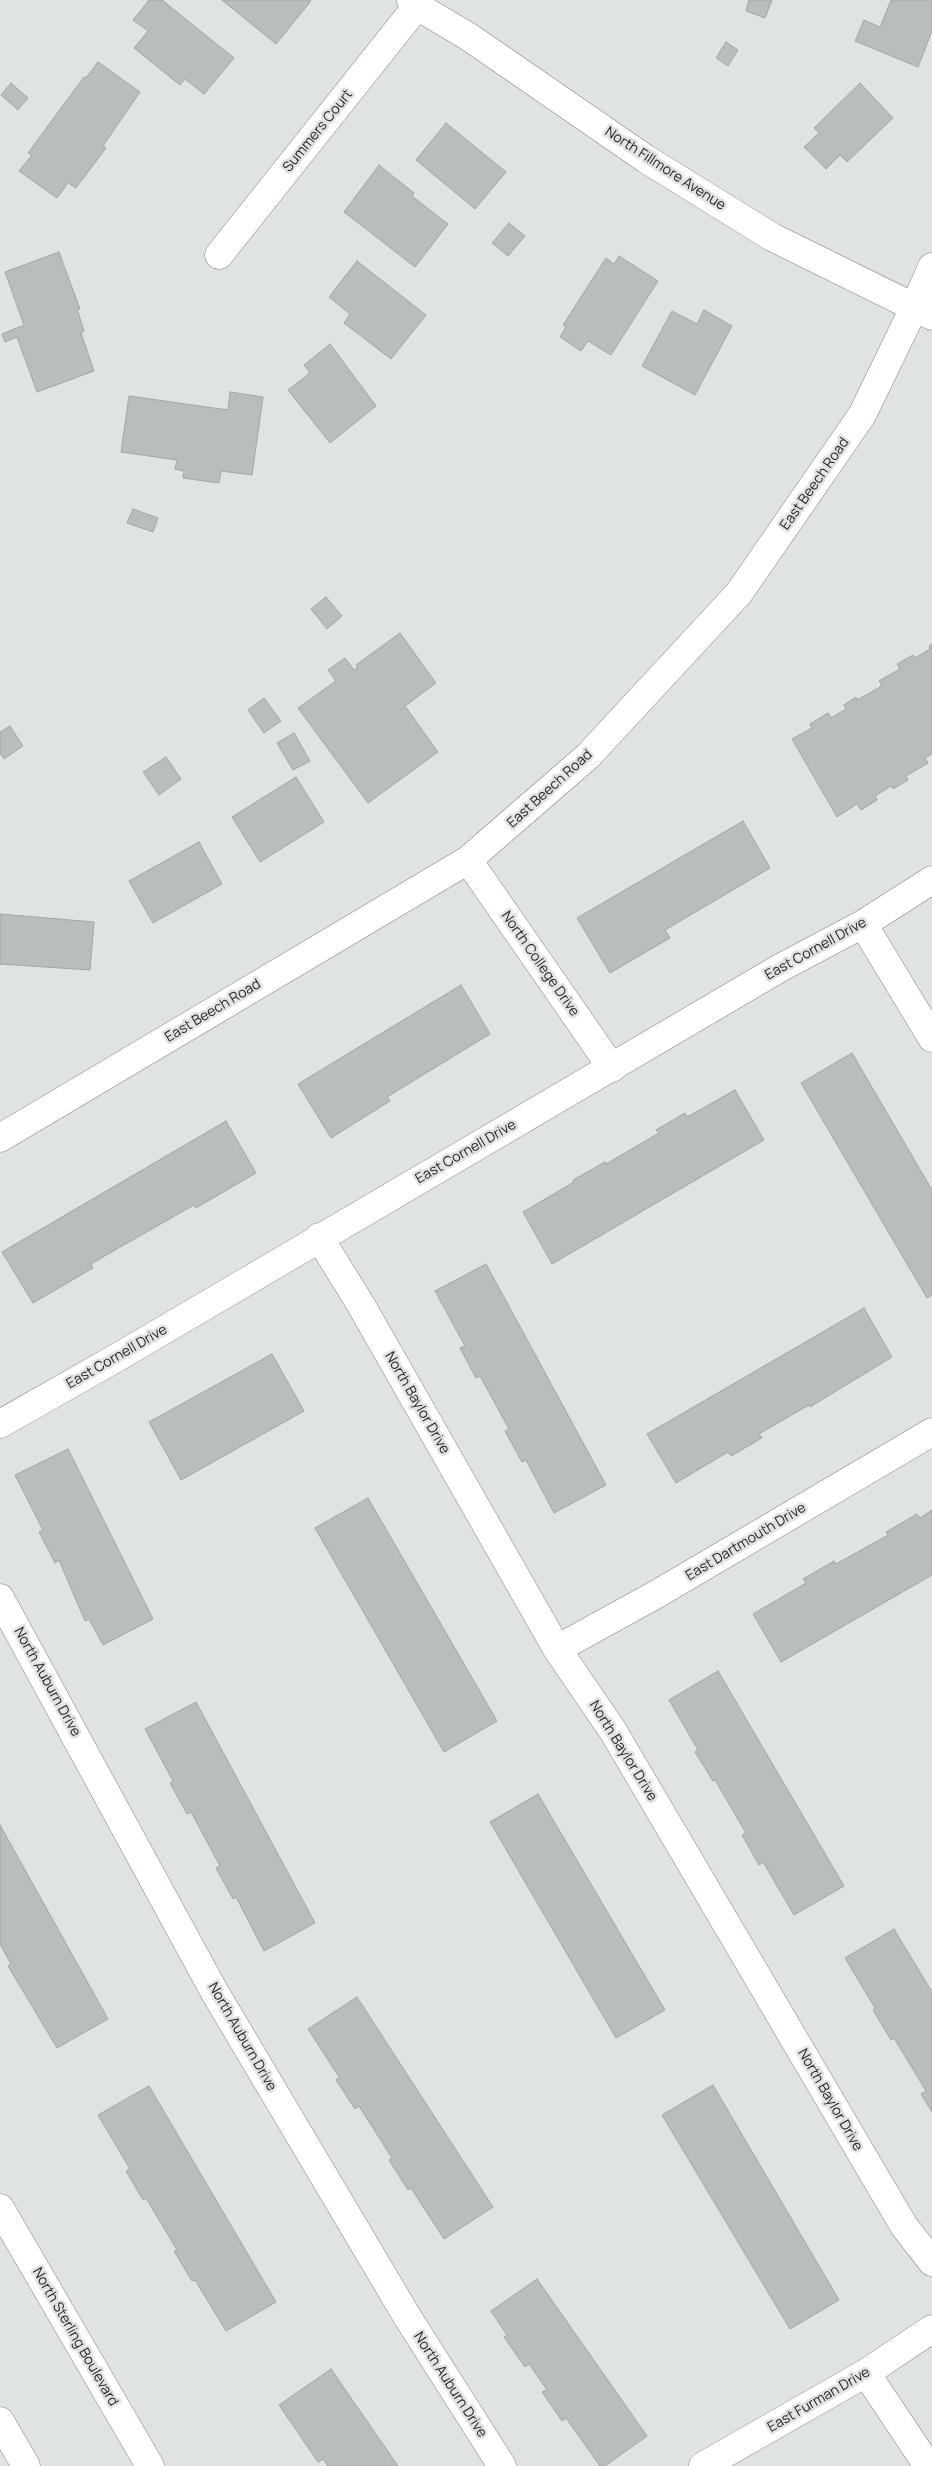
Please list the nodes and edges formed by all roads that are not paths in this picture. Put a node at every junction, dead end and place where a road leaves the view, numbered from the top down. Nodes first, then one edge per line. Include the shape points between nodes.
1 (414, 3) edge
2 (219, 255) dead end
3 (932, 266) edge
4 (923, 312) edge
5 (468, 860) junction
6 (932, 880) edge
7 (863, 924) junction
8 (932, 1038) edge
9 (612, 1068) junction
10 (0, 1138) edge
11 (319, 1237) junction
12 (0, 1424) edge
13 (932, 1432) edge
14 (0, 1598) edge
15 (557, 1649) junction
16 (0, 2208) edge
17 (932, 2262) edge
18 (932, 2329) edge
19 (866, 2373) junction
20 (0, 2421) edge
21 (26, 2466) edge
22 (150, 2466) edge
23 (502, 2466) edge
24 (703, 2466) edge
25 (928, 2466) edge

1 - 2 street, Summers Court
1 - 4 street, North Fillmore Avenue via 646,158 772,236
3 - 4 street, East Beech Road
4 - 5 street, East Beech Road via 862,415 739,593 588,756
5 - 9 street, North College Drive
5 - 10 street, East Beech Road
6 - 7 street, East Cornell Drive
7 - 8 street
7 - 9 street, East Cornell Drive via 780,968
9 - 11 street, East Cornell Drive
11 - 12 street, East Cornell Drive
11 - 15 street, North Baylor Drive via 366,1313
13 - 15 street, East Dartmouth Drive
14 - 23 street, North Auburn Drive via 214,1991 408,2318
15 - 17 street, North Baylor Drive via 613,1731 904,2226
16 - 22 street, North Sterling Boulevard
18 - 19 street, East Furman Drive
19 - 24 street, East Furman Drive
19 - 25 street
20 - 21 street

